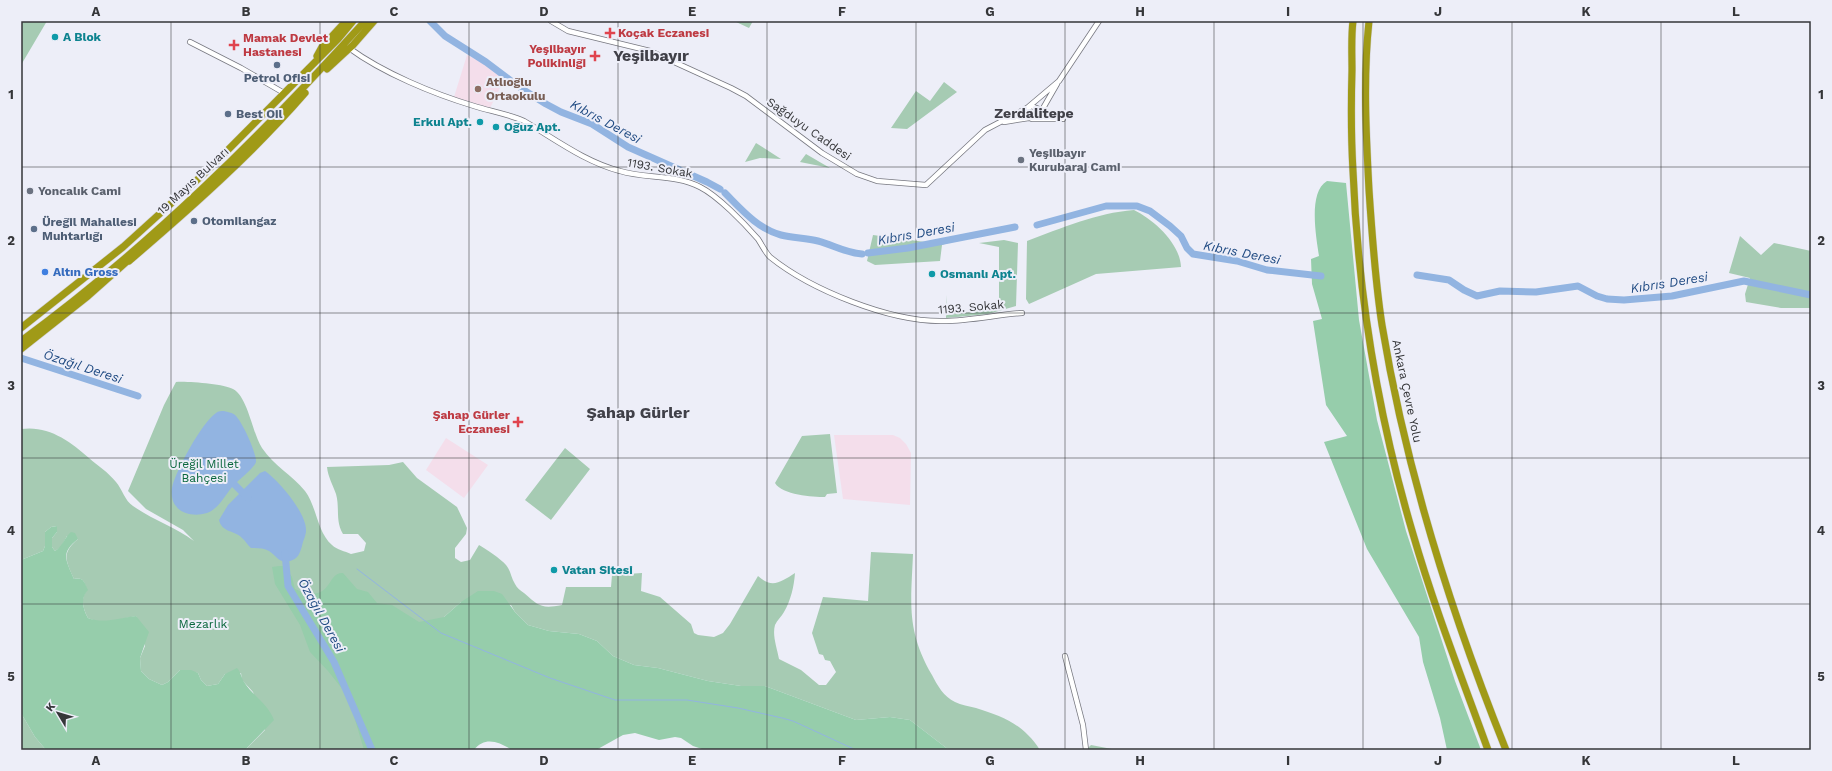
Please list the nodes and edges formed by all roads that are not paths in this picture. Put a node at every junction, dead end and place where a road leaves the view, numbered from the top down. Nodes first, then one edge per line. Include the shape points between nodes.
1 (346, 21) edge
2 (353, 21) edge
3 (365, 21) edge
4 (374, 21) edge
5 (551, 21) edge
6 (1099, 21) edge
7 (1353, 21) edge
8 (1369, 21) edge
9 (190, 42) dead end
10 (349, 48) junction
11 (312, 64) junction
12 (1059, 81) junction
13 (284, 93) junction
14 (1027, 108) junction
15 (1042, 110) junction
16 (1029, 118) junction
17 (1040, 118) junction
18 (1001, 123) junction
19 (157, 229) junction
20 (129, 261) junction
21 (1022, 313) dead end
22 (21, 328) edge
23 (21, 341) edge
24 (21, 349) edge
25 (1065, 656) dead end
26 (1086, 750) edge
27 (1488, 750) edge
28 (1506, 750) edge

1 - 11 highway via 322,47
2 - 11 highway, 19 Mayıs Bulvarı
3 - 19 highway, 19 Mayıs Bulvarı via 244,149
4 - 10 highway
5 - 18 street, Sağduyu Caddesi via 568,31 650,51 731,88 746,96 822,153 857,174 877,181 926,185 970,142 985,130
6 - 12 street, Sağduyu Caddesi
7 - 27 highway via 1351,123 1354,207 1374,371 1413,535
8 - 28 highway, Ankara Çevre Yolu via 1366,79 1368,163 1375,264 1382,322 1398,411 1427,526 1475,673
9 - 13 street
10 - 20 highway via 314,82 270,134
10 - 21 street, 1193. Sokak via 390,72 445,96 518,119 585,158 622,172 677,179 694,184 712,194 758,240 768,256 811,284 856,303 892,314 933,321
11 - 13 highway, 19 Mayıs Bulvarı
12 - 14 street, Sağduyu Caddesi
12 - 15 street
13 - 22 highway, 19 Mayıs Bulvarı via 208,170 123,247
14 - 15 street via 1033,106
14 - 16 street via 1025,112
14 - 18 street, Sağduyu Caddesi
15 - 17 street
15 - 17 street via 1063,119
16 - 17 street
16 - 18 street
19 - 20 highway
19 - 23 highway, 19 Mayıs Bulvarı via 57,315
20 - 24 highway
25 - 26 street

